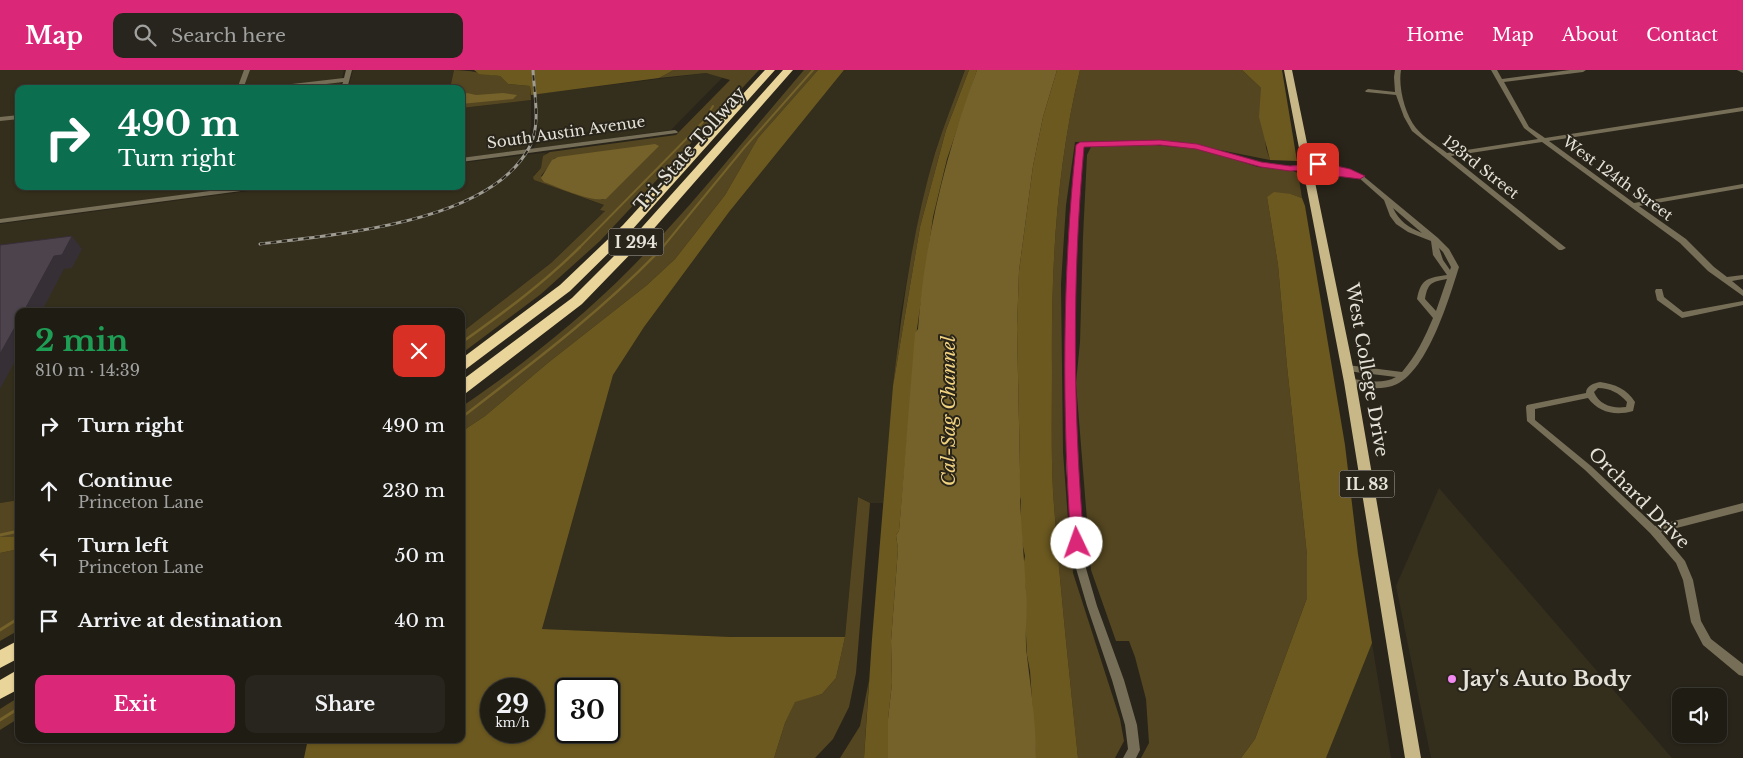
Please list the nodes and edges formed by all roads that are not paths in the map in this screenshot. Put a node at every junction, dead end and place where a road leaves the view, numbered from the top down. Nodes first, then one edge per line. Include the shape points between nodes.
1 (247, 70) edge
2 (349, 70) edge
3 (770, 70) edge
4 (788, 70) edge
5 (1288, 70) edge
6 (1398, 70) edge
7 (1494, 70) edge
8 (1583, 70) edge
9 (346, 80) junction
10 (1500, 81) junction
11 (241, 85) edge
12 (302, 85) edge
13 (345, 85) edge
14 (1368, 91) dead end
15 (1400, 94) junction
16 (1743, 110) edge
17 (15, 117) edge
18 (0, 119) edge
19 (675, 132) dead end
20 (1542, 141) junction
21 (1445, 155) junction
22 (465, 159) edge
23 (1308, 167) junction
24 (1743, 186) edge
25 (234, 190) edge
26 (1387, 199) junction
27 (1632, 205) junction
28 (0, 221) edge
29 (1435, 240) junction
30 (1562, 248) dead end
31 (1452, 276) junction
32 (1743, 277) edge
33 (1725, 280) junction
34 (1659, 291) dead end
35 (1743, 294) edge
36 (1743, 303) edge
37 (1437, 316) junction
38 (465, 363) edge
39 (1348, 375) junction
40 (1402, 375) junction
41 (465, 386) edge
42 (1590, 395) dead end
43 (1743, 506) edge
44 (1653, 530) junction
45 (15, 651) edge
46 (0, 660) edge
47 (1743, 671) edge
48 (15, 681) edge
49 (0, 690) edge
50 (1129, 758) edge
51 (1414, 758) edge

1 - 11 street
2 - 9 street
3 - 38 highway, Tri-State Tollway / I 294 via 627,228 565,288
4 - 41 highway, Tri-State Tollway / I 294 via 639,238 577,301
5 - 23 main road, IL 83
6 - 15 street, 123rd Street via 1396,83
7 - 10 street, West 124th Street
8 - 10 street
9 - 12 street
9 - 13 street
10 - 20 street, West 124th Street via 1527,128
14 - 15 street
15 - 21 street, 123rd Street via 1414,130
16 - 20 street
17 - 18 street
19 - 22 street, South Austin Avenue
20 - 21 street
20 - 27 street, West 124th Street
21 - 30 street, 123rd Street
23 - 26 street via 1360,176
23 - 39 main road, West College Drive / IL 83
23 - 50 street via 1261,165 1197,146 1160,143 1080,145 1074,209 1070,351 1071,464 1078,558 1130,725 1134,750
24 - 27 street
25 - 28 street
26 - 29 street
26 - 29 street via 1390,213 1397,223
27 - 33 street, West 124th Street via 1683,241
29 - 31 street via 1452,260 1455,268
31 - 37 street
31 - 37 street via 1430,280 1423,288 1421,299
32 - 33 street
33 - 35 street, West 124th Street
34 - 36 street via 1660,298 1682,315
37 - 40 street via 1428,342 1410,370
39 - 40 street
39 - 40 street via 1391,383
39 - 51 main road, West College Drive / IL 83
42 - 44 street, Orchard Drive via 1530,407 1530,421 1588,468
43 - 44 street
44 - 47 street, Orchard Drive via 1680,560 1688,580 1696,622 1707,642
45 - 46 highway
48 - 49 highway

